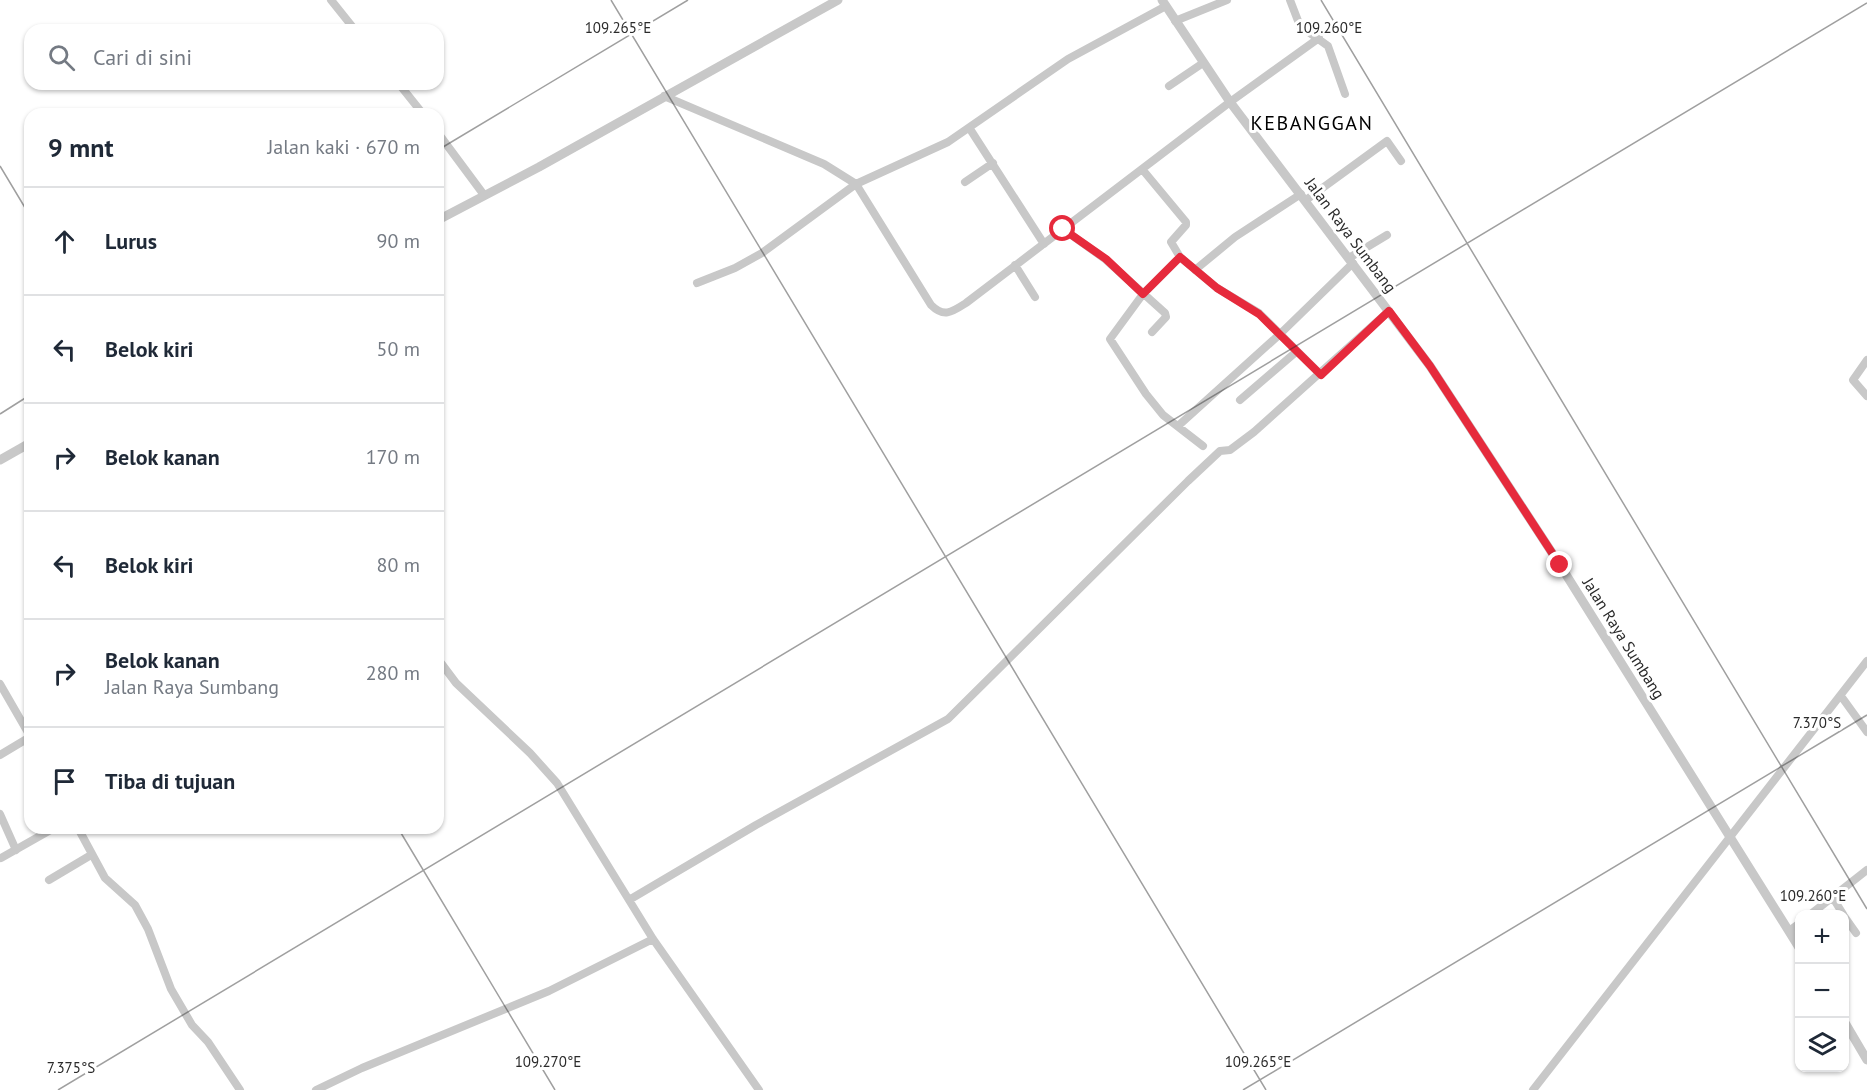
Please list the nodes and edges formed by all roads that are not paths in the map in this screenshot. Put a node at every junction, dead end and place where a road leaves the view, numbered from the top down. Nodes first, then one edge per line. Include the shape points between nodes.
1 (331, 0) edge
2 (838, 0) edge
3 (1227, 0) edge
4 (1290, 0) edge
5 (1164, 3) edge
6 (1175, 21) junction
7 (350, 24) edge
8 (1319, 38) junction
9 (1203, 63) junction
10 (1169, 86) dead end
11 (404, 90) edge
12 (1345, 94) dead end
13 (664, 96) junction
14 (1230, 102) junction
15 (418, 108) edge
16 (970, 129) junction
17 (444, 144) edge
18 (1401, 161) dead end
19 (993, 163) junction
20 (1142, 169) junction
21 (964, 182) dead end
22 (856, 184) junction
23 (484, 195) junction
24 (1304, 197) junction
25 (444, 217) edge
26 (1063, 229) junction
27 (1387, 235) dead end
28 (1044, 244) junction
29 (1180, 257) junction
30 (1351, 261) junction
31 (1015, 265) junction
32 (1195, 270) junction
33 (697, 283) dead end
34 (1143, 294) junction
35 (1035, 297) dead end
36 (1389, 311) junction
37 (1152, 332) dead end
38 (1280, 334) junction
39 (1296, 352) junction
40 (1867, 360) edge
41 (1321, 375) junction
42 (1867, 396) edge
43 (1240, 400) dead end
44 (1178, 426) junction
45 (24, 446) edge
46 (1203, 446) dead end
47 (0, 460) edge
48 (1867, 661) edge
49 (444, 667) edge
50 (1858, 672) junction
51 (1867, 680) edge
52 (0, 684) edge
53 (1841, 696) junction
54 (24, 720) edge
55 (1867, 732) edge
56 (24, 740) edge
57 (0, 755) edge
58 (0, 814) edge
59 (44, 834) edge
60 (81, 834) edge
61 (1730, 838) junction
62 (16, 850) junction
63 (92, 855) junction
64 (1, 858) edge
65 (1867, 870) edge
66 (49, 880) dead end
67 (1833, 898) junction
68 (629, 900) junction
69 (1817, 910) edge
70 (1841, 910) edge
71 (1849, 922) edge
72 (1795, 927) edge
73 (1789, 931) junction
74 (1856, 933) dead end
75 (653, 939) junction
76 (1795, 941) edge
77 (1849, 1028) edge
78 (1867, 1060) edge
79 (240, 1090) edge
80 (316, 1090) edge
81 (759, 1090) edge
82 (1533, 1090) edge

1 - 7 street
2 - 13 street
3 - 6 street
4 - 8 street via 1300,26
5 - 6 street, Jalan Raya Sumbang
5 - 16 street via 1068,59
6 - 9 street, Jalan Raya Sumbang
8 - 12 street via 1328,46
8 - 14 street
9 - 10 street
9 - 14 street, Jalan Raya Sumbang
11 - 15 street
13 - 22 street via 824,164
13 - 23 street
14 - 20 street
14 - 24 street, Jalan Raya Sumbang
16 - 19 street
16 - 22 street
17 - 23 street
18 - 24 street via 1387,141
19 - 21 street
19 - 28 street
20 - 26 street
20 - 29 street via 1186,222 1170,243
22 - 31 street via 940,314 966,303
22 - 33 street via 762,253
23 - 25 street
24 - 30 street, Jalan Raya Sumbang
24 - 32 street via 1235,237
26 - 28 street
26 - 34 street via 1106,259
27 - 30 street
28 - 31 street
29 - 32 street
29 - 34 street
30 - 36 street, Jalan Raya Sumbang
30 - 38 street
31 - 35 street
32 - 38 street via 1259,314
34 - 37 street via 1166,315
34 - 44 street via 1110,339 1146,394
36 - 41 street
36 - 61 street, Jalan Raya Sumbang via 1528,515
38 - 39 street
38 - 44 street
39 - 41 street
39 - 43 street
40 - 42 street via 1853,380
41 - 68 street via 1230,450 1220,451 1131,534 967,702 941,723
44 - 46 street
45 - 47 street
48 - 50 street
49 - 68 street via 557,783
50 - 51 street
50 - 53 street
52 - 54 street
53 - 55 street
53 - 61 street
56 - 57 street
58 - 62 street
59 - 62 street
60 - 63 street
61 - 73 street, Jalan Raya Sumbang
61 - 82 street
62 - 64 street
63 - 66 street
63 - 79 street via 105,878 135,905 171,989
65 - 67 street
67 - 69 street
67 - 70 street
68 - 75 street
71 - 74 street
72 - 73 street
73 - 76 street, Jalan Raya Sumbang
75 - 80 street via 560,987
75 - 81 street
77 - 78 street

